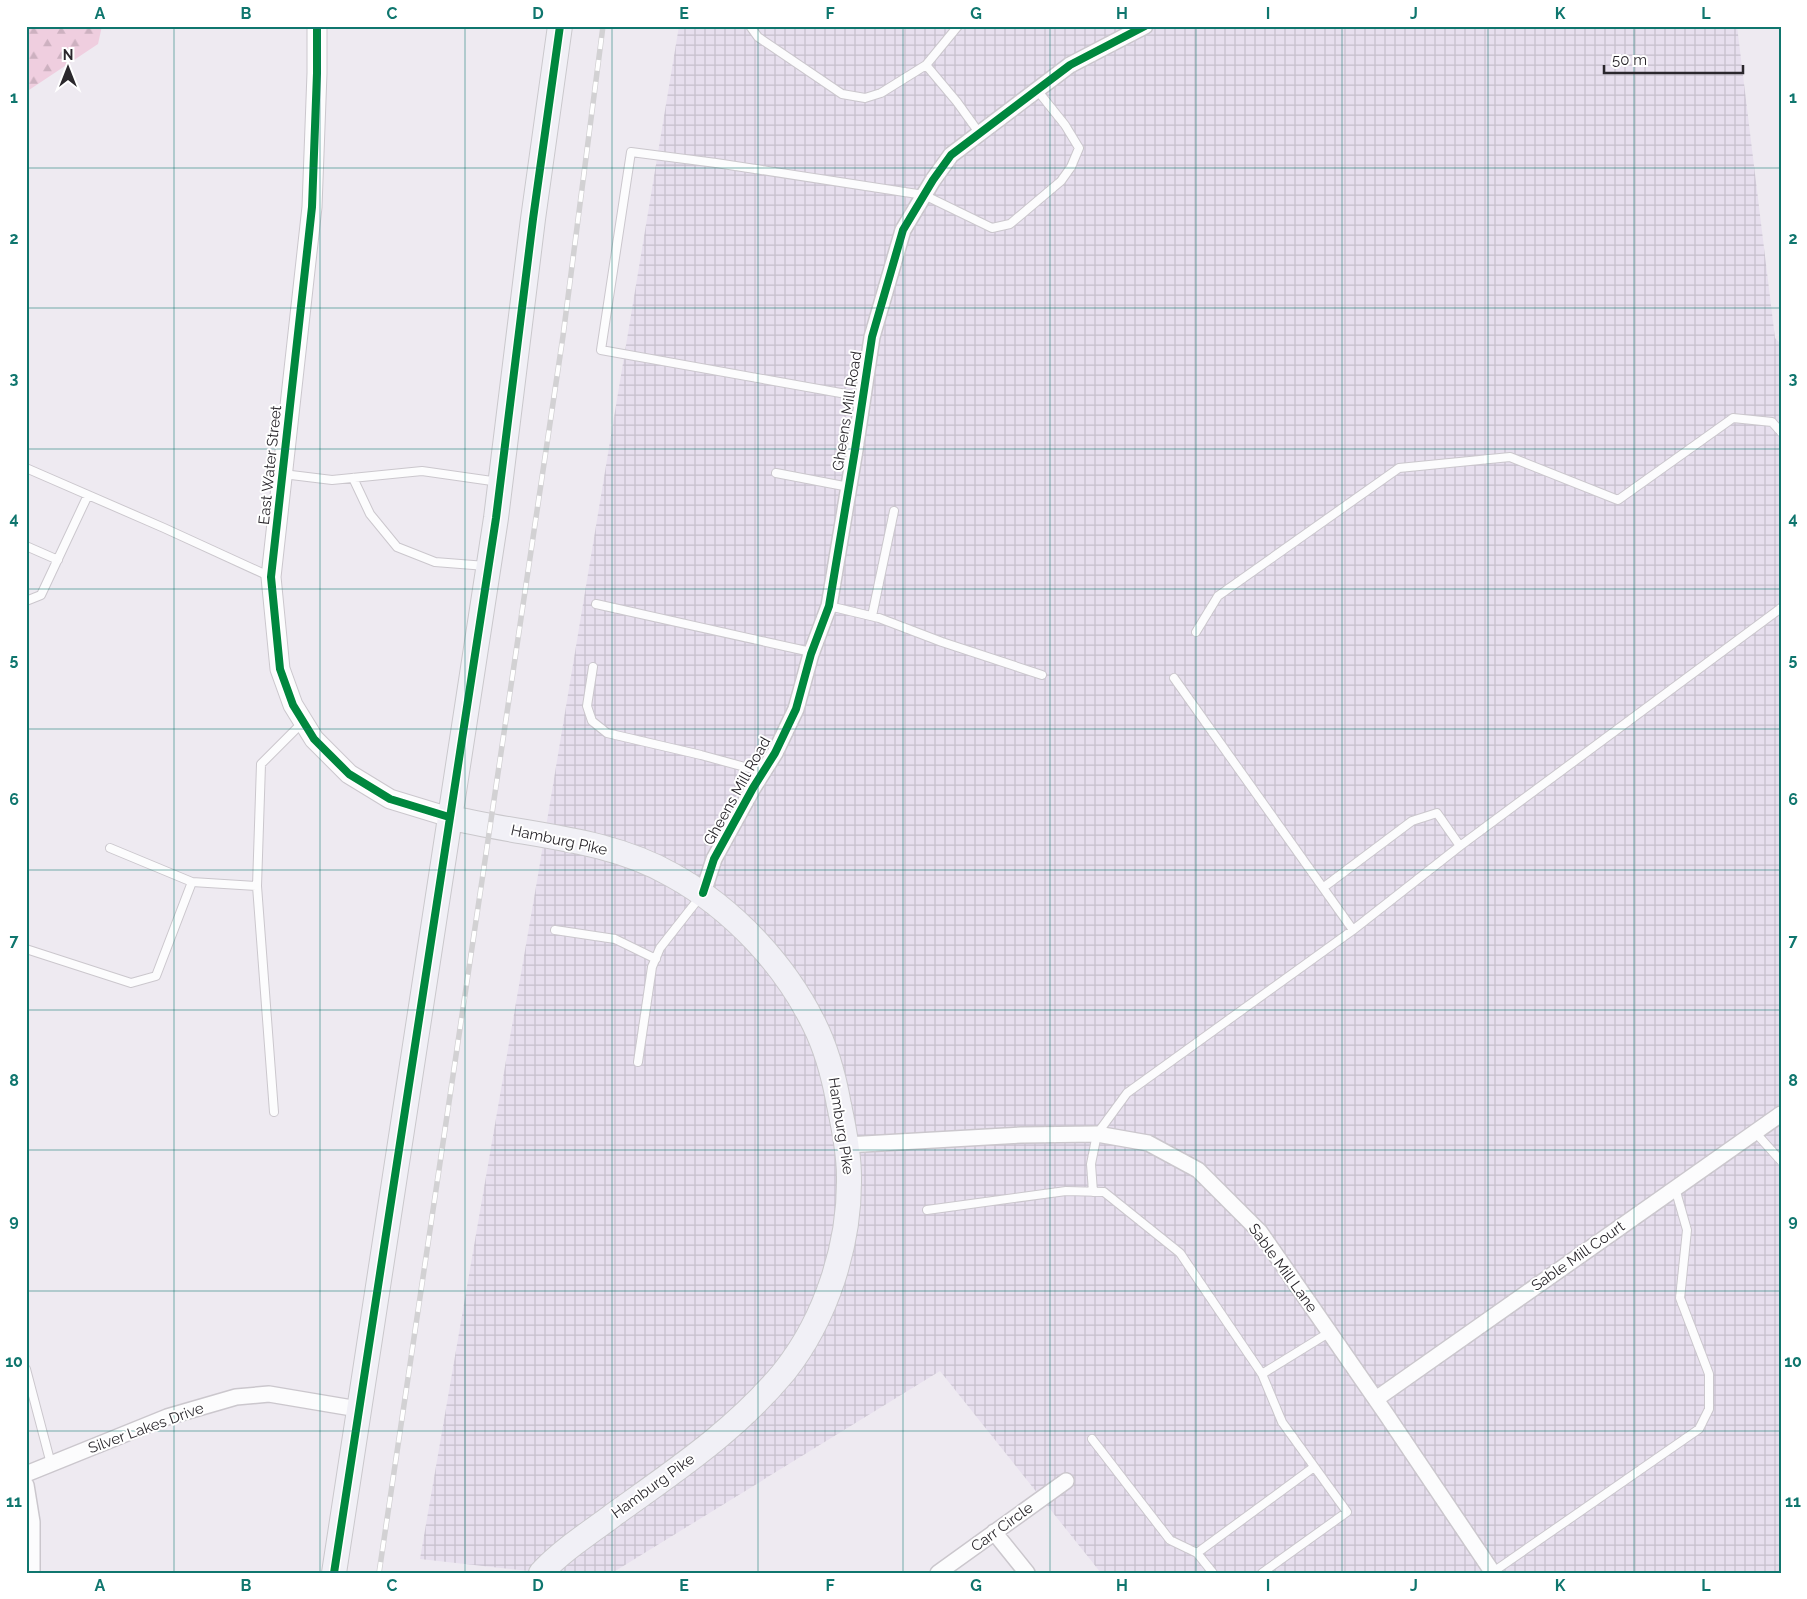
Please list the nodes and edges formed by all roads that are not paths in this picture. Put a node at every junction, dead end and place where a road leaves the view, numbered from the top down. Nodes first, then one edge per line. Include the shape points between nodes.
1 (317, 26) edge
2 (560, 26) edge
3 (750, 26) edge
4 (958, 26) edge
5 (1145, 26) edge
6 (926, 65) junction
7 (1037, 90) junction
8 (980, 134) junction
9 (924, 195) junction
10 (863, 397) junction
11 (1781, 432) edge
12 (26, 468) edge
13 (776, 473) dead end
14 (283, 474) junction
15 (353, 478) junction
16 (500, 482) junction
17 (849, 487) junction
18 (88, 495) junction
19 (894, 511) dead end
20 (26, 546) edge
21 (58, 560) junction
22 (488, 566) junction
23 (271, 577) junction
24 (26, 601) edge
25 (596, 604) dead end
26 (829, 606) junction
27 (1781, 608) edge
28 (872, 616) junction
29 (1196, 632) dead end
30 (811, 652) junction
31 (593, 667) dead end
32 (1042, 675) dead end
33 (1174, 678) dead end
34 (304, 722) junction
35 (763, 772) junction
36 (449, 816) junction
37 (1460, 846) junction
38 (110, 848) dead end
39 (192, 882) junction
40 (257, 886) junction
41 (1324, 888) junction
42 (703, 893) junction
43 (555, 930) dead end
44 (1353, 930) junction
45 (26, 949) edge
46 (656, 959) junction
47 (638, 1062) dead end
48 (274, 1112) dead end
49 (1781, 1114) edge
50 (1755, 1132) junction
51 (1097, 1134) junction
52 (846, 1145) junction
53 (1781, 1162) edge
54 (1675, 1188) junction
55 (1092, 1192) junction
56 (927, 1210) dead end
57 (1330, 1332) junction
58 (26, 1369) edge
59 (1262, 1374) junction
60 (1376, 1399) junction
61 (358, 1409) junction
62 (1092, 1439) dead end
63 (51, 1464) junction
64 (1314, 1467) junction
65 (26, 1474) edge
66 (1066, 1481) dead end
67 (26, 1485) edge
68 (994, 1532) junction
69 (1197, 1553) junction
70 (1493, 1572) edge
71 (32, 1573) edge
72 (334, 1573) edge
73 (541, 1573) edge
74 (938, 1573) edge
75 (1027, 1573) edge
76 (1213, 1573) edge
77 (1262, 1573) edge

1 - 14 street, East Water Street via 312,207
2 - 16 main road
3 - 6 lane via 758,37 842,94 865,98 881,93
4 - 6 lane
5 - 7 street, Gheens Mill Road via 1070,66
6 - 8 lane
7 - 8 street, Gheens Mill Road
7 - 9 lane via 1079,148 1061,182 1010,224 992,228
8 - 9 street, Gheens Mill Road via 951,155
9 - 10 street, Gheens Mill Road via 903,230 872,337
9 - 10 lane via 631,152 601,350
10 - 17 street, Gheens Mill Road
11 - 29 lane via 1772,422 1732,418 1618,500 1510,457 1399,468 1218,596
12 - 18 lane
13 - 17 lane
14 - 15 lane via 332,480
14 - 23 street, East Water Street
15 - 16 lane via 422,471
15 - 22 lane via 370,514 397,546 435,562
16 - 22 main road
17 - 26 street, Gheens Mill Road
18 - 21 lane
18 - 23 lane
19 - 28 lane
20 - 21 lane
21 - 24 lane via 41,595
22 - 36 main road
23 - 34 street, East Water Street via 280,669 293,704
25 - 30 lane
26 - 28 lane
26 - 30 street, Gheens Mill Road
27 - 37 lane
28 - 32 lane
30 - 35 street, Gheens Mill Road via 796,710
31 - 35 lane via 587,706 592,721 607,733
33 - 41 lane
34 - 36 street, East Water Street via 314,739 349,774 390,799
34 - 40 lane via 261,764
35 - 42 street, Gheens Mill Road via 714,859
36 - 42 main road, Hamburg Pike via 619,853 670,873
36 - 61 main road
37 - 41 lane via 1437,813 1412,821
37 - 44 lane
38 - 39 lane
39 - 40 lane
39 - 45 lane via 156,976 130,982
40 - 48 lane
41 - 44 lane
42 - 46 lane via 660,948
42 - 52 main road, Hamburg Pike via 753,938 786,977 814,1025 833,1072
43 - 46 lane via 615,939
44 - 51 lane via 1127,1093
46 - 47 lane via 652,967
49 - 50 street, Sable Mill Court
50 - 53 lane
50 - 54 street, Sable Mill Court
51 - 52 street, Sable Mill Lane
51 - 55 lane via 1091,1164
51 - 57 street, Sable Mill Lane via 1148,1143 1198,1170 1260,1232
52 - 73 main road, Hamburg Pike via 850,1177 842,1248 826,1299 809,1334 786,1368 759,1402 709,1446 590,1532
54 - 60 street, Sable Mill Court
54 - 70 lane via 1687,1230 1680,1298 1709,1374 1709,1409 1699,1429
55 - 56 lane via 1066,1191
55 - 59 lane via 1104,1192 1180,1253
57 - 59 lane
57 - 60 street, Sable Mill Lane
58 - 63 lane
59 - 64 lane via 1282,1422
60 - 70 street, Sable Mill Lane
61 - 63 street, Silver Lakes Drive via 269,1394 236,1397 167,1417
61 - 72 main road
62 - 69 lane via 1170,1540
63 - 65 street, Silver Lakes Drive
64 - 69 lane
64 - 77 lane via 1347,1512
66 - 68 street, Carr Circle
67 - 71 street via 32,1522
68 - 74 street, Carr Circle
68 - 75 street
69 - 76 lane

